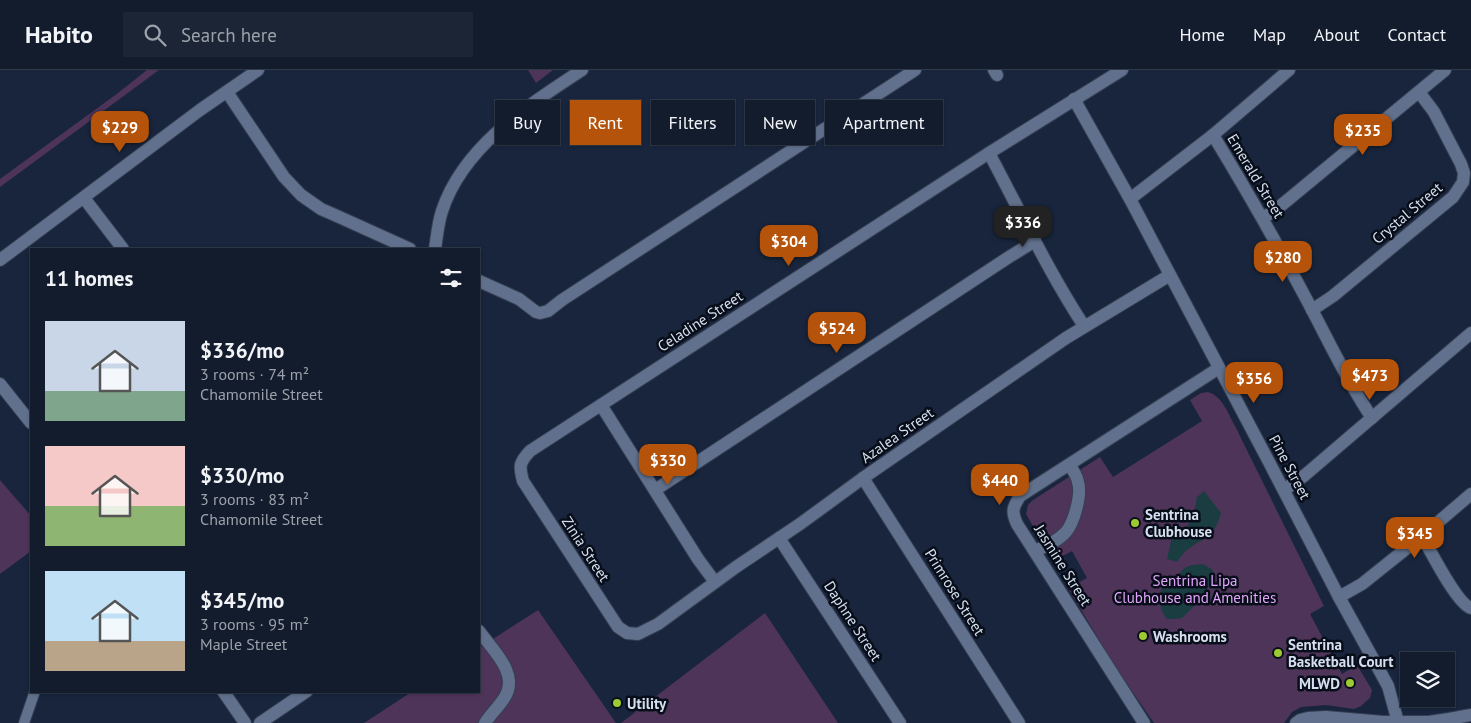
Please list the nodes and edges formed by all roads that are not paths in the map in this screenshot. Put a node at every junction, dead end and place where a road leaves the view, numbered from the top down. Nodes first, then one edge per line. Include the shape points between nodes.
1 (258, 70) edge
2 (582, 70) edge
3 (915, 70) edge
4 (1122, 70) edge
5 (1289, 70) edge
6 (1445, 70) edge
7 (227, 92) junction
8 (1419, 92) junction
9 (1074, 99) junction
10 (1213, 135) junction
11 (989, 153) junction
12 (84, 198) junction
13 (1130, 199) junction
14 (1263, 218) junction
15 (1035, 242) junction
16 (122, 248) edge
17 (408, 248) edge
18 (435, 248) edge
19 (0, 260) edge
20 (1170, 275) junction
21 (480, 281) edge
22 (1312, 310) junction
23 (1084, 326) junction
24 (1471, 333) edge
25 (1219, 368) junction
26 (0, 384) edge
27 (600, 406) junction
28 (1372, 418) junction
29 (30, 422) edge
30 (522, 459) joint
31 (1069, 465) junction
32 (863, 478) junction
33 (654, 490) junction
34 (1284, 490) junction
35 (1471, 494) edge
36 (1422, 536) junction
37 (779, 538) junction
38 (1035, 551) junction
39 (715, 582) junction
40 (1339, 596) junction
41 (1471, 608) edge
42 (648, 630) joint
43 (480, 632) edge
44 (34, 693) edge
45 (224, 693) edge
46 (304, 693) edge
47 (1471, 714) edge
48 (1302, 720) edge
49 (1398, 722) edge
50 (24, 723) edge
51 (245, 723) edge
52 (260, 723) edge
53 (485, 723) edge
54 (900, 723) edge
55 (1019, 723) edge
56 (1144, 723) edge

1 - 7 street
2 - 18 street via 493,135 469,160 447,199
3 - 21 street via 548,312 536,312 519,299
4 - 9 street, Celadine Street
5 - 10 street, Emerald Street
6 - 8 street
7 - 12 street
7 - 17 street via 284,177 300,195 321,209
8 - 14 street
8 - 22 street, Crystal Street via 1434,112 1461,164 1463,182 1453,197
9 - 11 street, Celadine Street
9 - 13 street, Pine Street
10 - 13 street, Emerald Street
10 - 14 street, Emerald Street
11 - 15 street
11 - 27 street, Celadine Street
12 - 16 street
12 - 19 street
13 - 20 street, Pine Street
14 - 22 street, Emerald Street
15 - 23 street
15 - 33 street
20 - 23 street, Azalea Street
20 - 25 street, Pine Street
22 - 28 street, Emerald Street
23 - 32 street, Azalea Street
24 - 28 street
25 - 31 street, Jasmine Street
25 - 34 street, Pine Street
26 - 29 street
27 - 30 street, Celadine Street
27 - 33 street
28 - 34 street
30 - 42 street, Zinia Street via 519,468 523,481 618,627 627,633 638,634
31 - 38 street via 1079,489 1071,523 1056,540
31 - 38 street, Jasmine Street via 1020,496 1014,506 1014,516
32 - 37 street, Azalea Street
32 - 55 street, Primrose Street
33 - 39 street
34 - 40 street, Pine Street
35 - 36 street
36 - 40 street via 1362,584
36 - 41 street via 1459,598
37 - 39 street, Azalea Street
37 - 54 street, Daphne Street
38 - 56 street, Jasmine Street
39 - 42 street, Azalea Street
40 - 49 street, Pine Street via 1388,686
43 - 53 street via 503,662 510,677 505,697
44 - 50 lane
45 - 51 street
46 - 52 street
47 - 49 street via 1429,722
48 - 49 street via 1326,717

